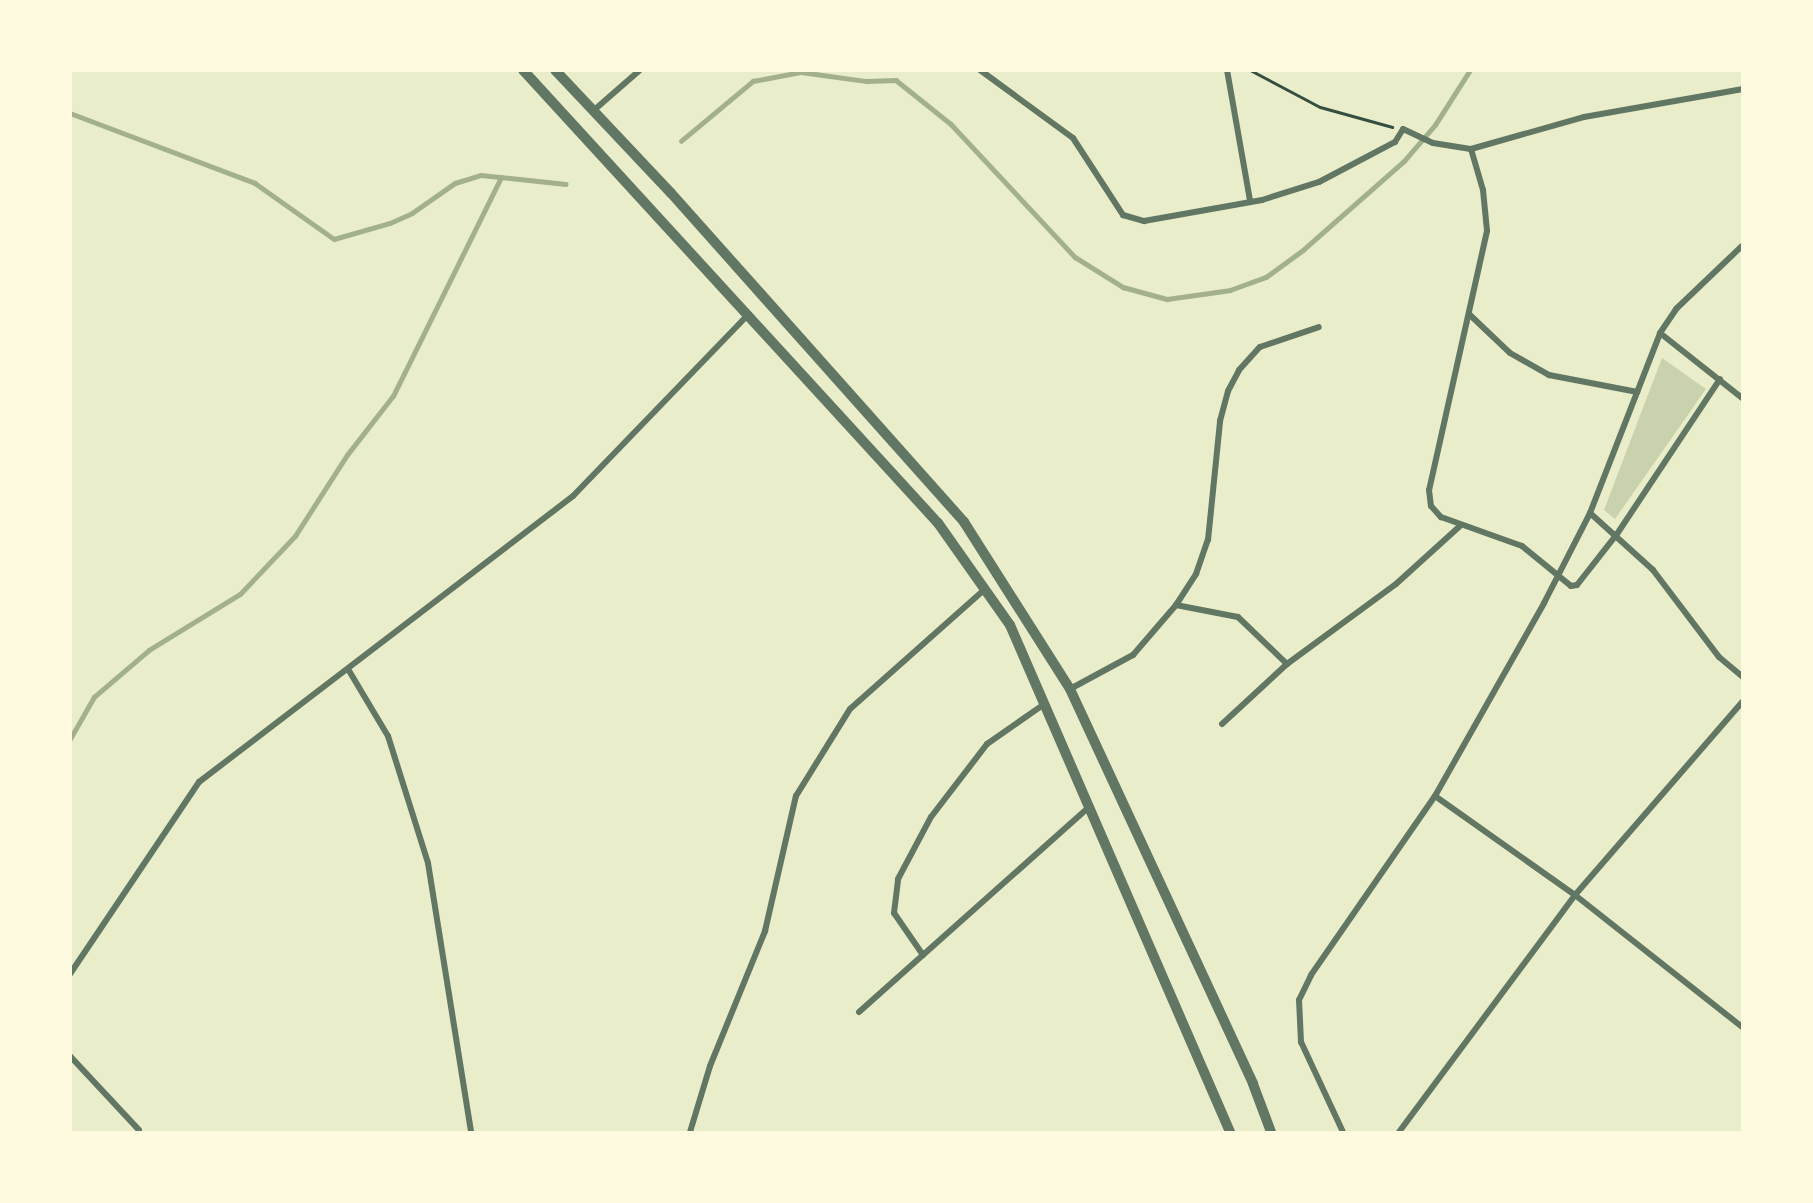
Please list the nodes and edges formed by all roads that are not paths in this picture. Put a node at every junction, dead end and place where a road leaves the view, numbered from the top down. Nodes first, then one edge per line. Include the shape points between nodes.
1 (523, 70) edge
2 (555, 70) edge
3 (640, 70) edge
4 (980, 70) edge
5 (1227, 70) edge
6 (1743, 89) edge
7 (593, 111) junction
8 (1471, 149) junction
9 (1250, 200) junction
10 (1743, 246) edge
11 (749, 314) junction
12 (1470, 315) junction
13 (1319, 327) dead end
14 (1660, 333) junction
15 (1720, 379) junction
16 (1637, 392) junction
17 (1743, 398) edge
18 (1590, 513) junction
19 (1460, 526) junction
20 (1617, 534) junction
21 (1558, 574) junction
22 (985, 589) junction
23 (1176, 605) junction
24 (1287, 664) junction
25 (348, 669) junction
26 (1743, 676) edge
27 (1070, 689) junction
28 (1743, 702) edge
29 (1043, 705) junction
30 (1222, 723) dead end
31 (1435, 796) junction
32 (1088, 808) junction
33 (1575, 896) junction
34 (923, 955) junction
35 (70, 974) edge
36 (859, 1012) dead end
37 (1743, 1027) edge
38 (70, 1056) edge
39 (139, 1130) dead end
40 (471, 1132) edge
41 (690, 1132) edge
42 (1230, 1132) edge
43 (1271, 1132) edge
44 (1343, 1132) edge
45 (1399, 1132) edge

1 - 11 street
2 - 7 street
3 - 7 street
4 - 9 street via 1073,138 1128,218 1144,221
5 - 9 street
6 - 8 street via 1584,117
7 - 27 street via 964,522
8 - 9 street via 1433,143 1403,129 1395,142 1319,182
8 - 12 street via 1483,190 1487,231
10 - 14 street via 1676,309
11 - 22 street via 938,523
11 - 25 street via 573,496
12 - 16 street via 1510,353 1549,375
12 - 19 street via 1428,490 1431,506 1441,517
13 - 23 street via 1260,347 1233,380 1220,421 1208,540 1196,574
14 - 15 street
14 - 16 street
15 - 17 street
15 - 20 street
16 - 18 street
18 - 20 street
18 - 21 street
19 - 21 street via 1522,546
19 - 24 street via 1396,584
20 - 21 street via 1582,582 1571,586
20 - 26 street via 1653,570 1719,657
21 - 31 street
22 - 29 street via 1010,625
22 - 41 street via 850,709 796,796 765,931 710,1066
23 - 24 street via 1238,617
23 - 27 street via 1133,655
24 - 30 street
25 - 35 street via 200,782
25 - 40 street via 388,736 428,863
27 - 43 street
28 - 33 street
29 - 32 street
29 - 34 street via 987,744 931,817 898,879 894,913
31 - 33 street
31 - 44 street via 1311,975 1299,1000 1300,1042
32 - 34 street
32 - 42 street
33 - 37 street
33 - 45 street
34 - 36 street
38 - 39 street

